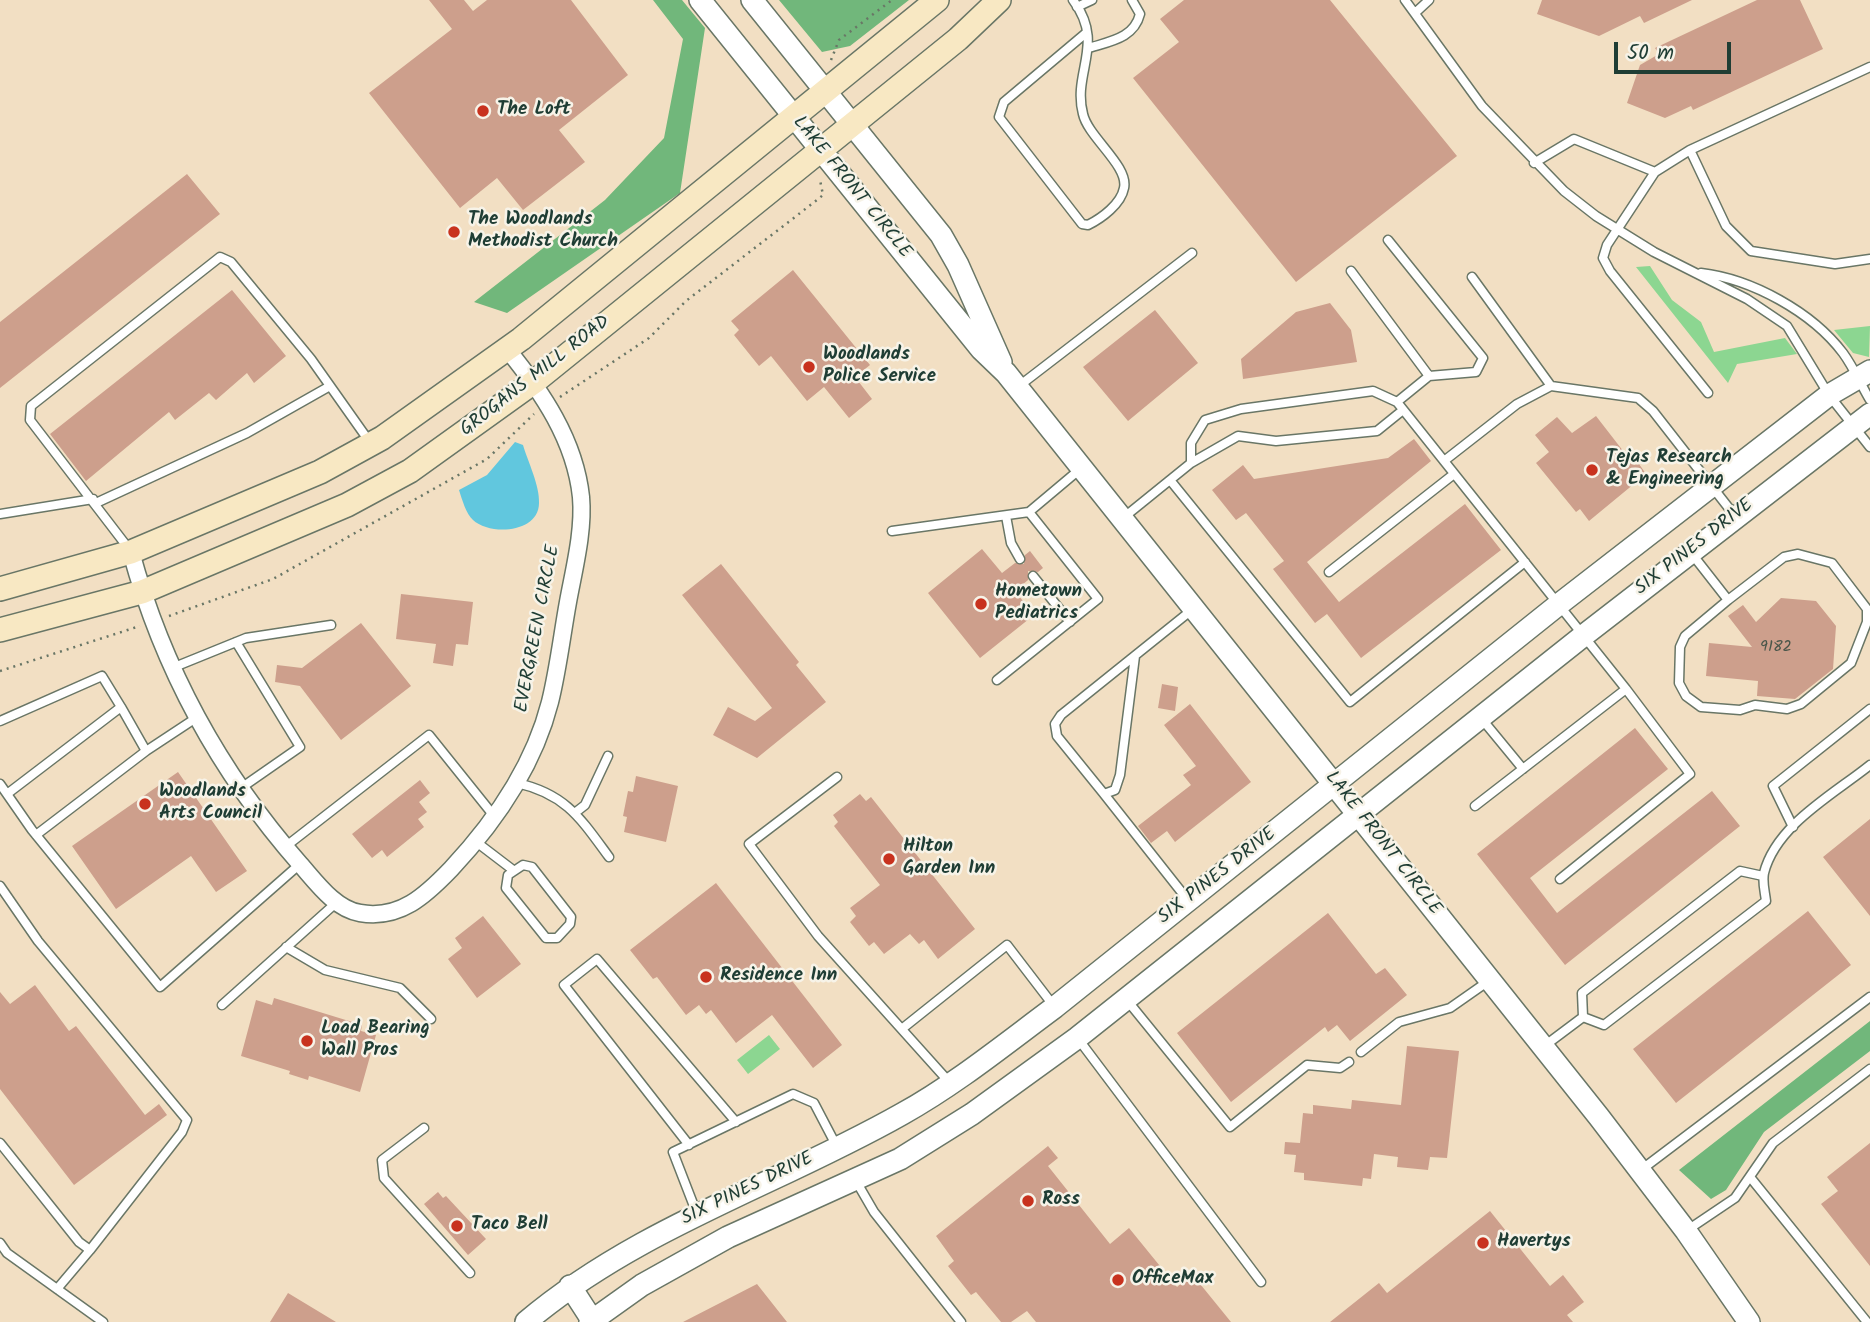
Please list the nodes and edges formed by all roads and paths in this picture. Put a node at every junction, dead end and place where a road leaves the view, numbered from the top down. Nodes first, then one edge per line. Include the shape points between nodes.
1 (700, 0) edge
2 (752, 0) edge
3 (937, 0) edge
4 (999, 0) edge
5 (1092, 0) edge
6 (1132, 0) edge
7 (1405, 0) edge
8 (1429, 0) edge
9 (1075, 4) edge
10 (1415, 13) junction
11 (1086, 33) junction
12 (1089, 48) junction
13 (1870, 67) edge
14 (824, 91) junction
15 (793, 116) junction
16 (852, 125) junction
17 (821, 149) junction
18 (1690, 150) junction
19 (1534, 163) junction
20 (1655, 172) junction
21 (1616, 229) junction
22 (1388, 240) dead end
23 (1192, 253) dead end
24 (1870, 259) edge
25 (1351, 271) dead end
26 (1695, 272) junction
27 (1472, 276) dead end
28 (507, 349) junction
29 (1864, 374) edge
30 (1429, 376) junction
31 (1011, 380) junction
32 (534, 382) junction
33 (330, 386) junction
34 (1551, 386) junction
35 (1708, 393) dead end
36 (1829, 395) junction
37 (1870, 400) edge
38 (1397, 401) junction
39 (1403, 410) junction
40 (1870, 414) edge
41 (1852, 425) junction
42 (371, 444) junction
43 (1870, 447) edge
44 (1444, 461) junction
45 (1191, 463) junction
46 (1082, 468) junction
47 (1454, 474) junction
48 (1170, 480) junction
49 (1712, 485) junction
50 (94, 501) junction
51 (1029, 512) junction
52 (0, 514) edge
53 (1006, 516) junction
54 (1736, 517) junction
55 (1123, 518) junction
56 (892, 531) dead end
57 (131, 552) junction
58 (1691, 552) junction
59 (1020, 559) dead end
60 (1525, 562) junction
61 (1329, 572) dead end
62 (1033, 576) dead end
63 (0, 589) edge
64 (142, 592) junction
65 (1728, 600) junction
66 (1558, 605) junction
67 (1195, 608) junction
68 (1070, 622) junction
69 (331, 625) dead end
70 (0, 630) edge
71 (1583, 636) junction
72 (236, 642) junction
73 (1135, 656) junction
74 (172, 668) junction
75 (997, 680) dead end
76 (1626, 690) junction
77 (121, 707) junction
78 (1870, 709) edge
79 (196, 718) junction
80 (1481, 718) junction
81 (0, 721) edge
82 (146, 751) junction
83 (608, 756) dead end
84 (1870, 765) edge
85 (1523, 769) junction
86 (837, 777) dead end
87 (517, 783) junction
88 (0, 784) edge
89 (1335, 785) junction
90 (241, 788) junction
91 (7, 794) junction
92 (1104, 794) junction
93 (1475, 806) dead end
94 (576, 812) junction
95 (1357, 814) junction
96 (494, 816) junction
97 (1793, 827) junction
98 (36, 835) junction
99 (475, 841) junction
100 (285, 847) junction
101 (609, 857) dead end
102 (300, 864) junction
103 (513, 870) junction
104 (1763, 876) junction
105 (1560, 879) dead end
106 (0, 886) edge
107 (1188, 901) junction
108 (337, 902) junction
109 (286, 947) junction
110 (1490, 980) junction
111 (1870, 997) edge
112 (1126, 999) junction
113 (222, 1005) dead end
114 (1055, 1007) junction
115 (1583, 1017) junction
116 (431, 1019) dead end
117 (903, 1028) junction
118 (1077, 1038) junction
119 (1543, 1047) junction
120 (1361, 1052) dead end
121 (1349, 1062) dead end
122 (1870, 1069) edge
123 (950, 1083) junction
124 (736, 1122) junction
125 (424, 1128) dead end
126 (0, 1143) edge
127 (689, 1144) junction
128 (837, 1147) junction
129 (1640, 1171) junction
130 (1750, 1177) junction
131 (855, 1179) junction
132 (697, 1214) junction
133 (1686, 1231) junction
134 (0, 1243) edge
135 (90, 1250) junction
136 (470, 1273) dead end
137 (1261, 1282) dead end
138 (570, 1286) junction
139 (57, 1289) junction
140 (591, 1321) edge
141 (103, 1322) edge
142 (526, 1322) edge
143 (961, 1322) edge
144 (1749, 1322) edge
145 (1867, 1322) edge

1 - 15 street, LAKE FRONT CIRCLE
2 - 14 street, LAKE FRONT CIRCLE
3 - 14 main road, GROGANS MILL ROAD
4 - 16 main road, GROGANS MILL ROAD
5 - 9 lane
6 - 12 lane via 1140,14 1137,26 1125,36
7 - 10 lane
8 - 10 lane
9 - 11 lane
10 - 19 lane via 1482,106
11 - 12 lane
11 - 12 lane via 1004,102 999,117 1082,224 1088,225 1118,203 1125,187 1123,174 1083,116 1080,86
13 - 18 lane
14 - 15 main road, GROGANS MILL ROAD
14 - 16 street, LAKE FRONT CIRCLE
15 - 17 street, LAKE FRONT CIRCLE
15 - 28 main road, GROGANS MILL ROAD
16 - 17 main road, GROGANS MILL ROAD
16 - 31 street, LAKE FRONT CIRCLE via 949,248
17 - 31 street, LAKE FRONT CIRCLE
17 - 32 main road, GROGANS MILL ROAD
18 - 20 lane
18 - 24 lane via 1726,226 1751,251 1835,264
19 - 20 lane via 1574,139
19 - 21 lane
20 - 21 lane
21 - 26 lane
21 - 35 lane via 1603,258 1609,271
22 - 30 lane via 1483,358 1476,372
23 - 31 lane
25 - 30 lane
26 - 29 lane via 1732,279 1783,303 1832,341
26 - 36 lane via 1771,312 1787,326
27 - 34 lane
28 - 32 street, EVERGREEN CIRCLE
28 - 42 main road, GROGANS MILL ROAD
29 - 36 street, SIX PINES DRIVE
29 - 37 lane
30 - 38 lane
31 - 46 street, LAKE FRONT CIRCLE
32 - 64 main road, GROGANS MILL ROAD via 410,471 347,505
32 - 87 street, EVERGREEN CIRCLE via 572,450 581,499 577,552 550,703
33 - 42 lane
33 - 50 lane via 247,433
33 - 50 lane via 231,262 220,257 31,406 30,420
34 - 44 lane via 1517,404
34 - 49 lane via 1638,398
36 - 41 lane
36 - 49 street, SIX PINES DRIVE
38 - 39 lane
38 - 45 lane via 1373,391 1217,416 1205,420 1191,443
39 - 44 lane
39 - 45 lane via 1377,431 1276,441 1238,436
40 - 41 street, SIX PINES DRIVE
41 - 43 lane
41 - 54 street, SIX PINES DRIVE
42 - 57 main road, GROGANS MILL ROAD via 320,472
44 - 47 lane
45 - 48 lane
46 - 51 lane
46 - 55 street, LAKE FRONT CIRCLE
47 - 60 lane
47 - 61 lane
48 - 55 lane
48 - 60 lane via 1350,702
49 - 54 lane
49 - 66 street, SIX PINES DRIVE
50 - 52 lane
50 - 57 lane
51 - 53 lane
51 - 68 lane via 1098,599
53 - 56 lane
53 - 59 lane via 1011,543
54 - 58 street, SIX PINES DRIVE
55 - 67 street, LAKE FRONT CIRCLE
57 - 63 main road, GROGANS MILL ROAD
57 - 64 street, EVERGREEN CIRCLE
58 - 65 lane
58 - 71 street, SIX PINES DRIVE
60 - 66 lane
62 - 68 lane
64 - 70 main road, GROGANS MILL ROAD
64 - 74 street, EVERGREEN CIRCLE
65 - 65 lane via 1685,636 1680,646 1679,683 1686,696 1701,707 1787,709 1801,704 1851,663 1867,622 1867,609 1832,563 1798,554 1784,557
66 - 71 lane
66 - 89 street, SIX PINES DRIVE
67 - 73 lane
67 - 89 street, LAKE FRONT CIRCLE
68 - 75 lane
69 - 72 lane
71 - 76 lane
71 - 80 street, SIX PINES DRIVE
72 - 74 lane
72 - 90 lane via 300,747
73 - 92 lane via 1120,775 1115,790
73 - 92 lane via 1055,724 1058,736
74 - 79 street, EVERGREEN CIRCLE
76 - 85 lane
76 - 105 lane via 1690,774
77 - 81 lane via 102,676
77 - 82 lane
77 - 91 lane
78 - 97 lane via 1773,786
79 - 82 lane
79 - 90 street, EVERGREEN CIRCLE
80 - 85 lane
80 - 95 street, SIX PINES DRIVE
82 - 98 lane
83 - 94 lane via 585,806
84 - 97 lane
85 - 93 lane
86 - 117 lane via 749,844 818,936
87 - 94 lane via 537,787
87 - 96 street, EVERGREEN CIRCLE
88 - 91 lane
89 - 95 street, LAKE FRONT CIRCLE
89 - 107 street, SIX PINES DRIVE
90 - 100 street, EVERGREEN CIRCLE
91 - 98 lane
92 - 107 lane
94 - 101 lane
95 - 110 street, LAKE FRONT CIRCLE
95 - 112 street, SIX PINES DRIVE
96 - 99 street, EVERGREEN CIRCLE
96 - 100 lane via 429,735
97 - 104 lane via 1772,851
98 - 102 lane via 160,988
99 - 103 lane
99 - 108 street, EVERGREEN CIRCLE via 424,898 393,912 359,914
100 - 102 street, EVERGREEN CIRCLE
102 - 108 street, EVERGREEN CIRCLE
103 - 103 lane via 506,888 546,938 552,940 564,932 571,917 532,867
104 - 115 lane via 1740,870 1581,993
104 - 115 lane via 1766,901 1604,1025
106 - 135 lane via 38,942 187,1120
107 - 114 street, SIX PINES DRIVE
108 - 109 lane
109 - 113 lane
109 - 116 lane via 325,970 400,988
110 - 119 street, LAKE FRONT CIRCLE
110 - 120 lane via 1450,1008 1399,1022
111 - 129 lane
112 - 118 street, SIX PINES DRIVE
112 - 121 lane via 1230,1127 1307,1065 1340,1068
114 - 117 lane via 1007,945
114 - 118 street
114 - 123 street, SIX PINES DRIVE
115 - 119 lane
117 - 123 lane
118 - 131 street, SIX PINES DRIVE via 972,1114 900,1159
118 - 137 lane
119 - 129 street, LAKE FRONT CIRCLE
122 - 130 lane via 1773,1143
123 - 128 street, SIX PINES DRIVE via 903,1114
124 - 127 lane
124 - 127 lane via 597,959 564,985
124 - 128 lane via 793,1094 814,1103
125 - 136 lane via 382,1160 384,1178
126 - 135 lane
127 - 132 lane via 673,1152
128 - 131 street
128 - 132 street, SIX PINES DRIVE
129 - 133 street, LAKE FRONT CIRCLE
130 - 133 lane via 1735,1198
130 - 145 lane
131 - 140 street, SIX PINES DRIVE via 728,1237 642,1285
131 - 143 lane via 874,1212
132 - 138 street, SIX PINES DRIVE
133 - 144 street, LAKE FRONT CIRCLE
134 - 139 lane
135 - 139 lane
138 - 140 street
138 - 142 street, SIX PINES DRIVE
139 - 141 lane

